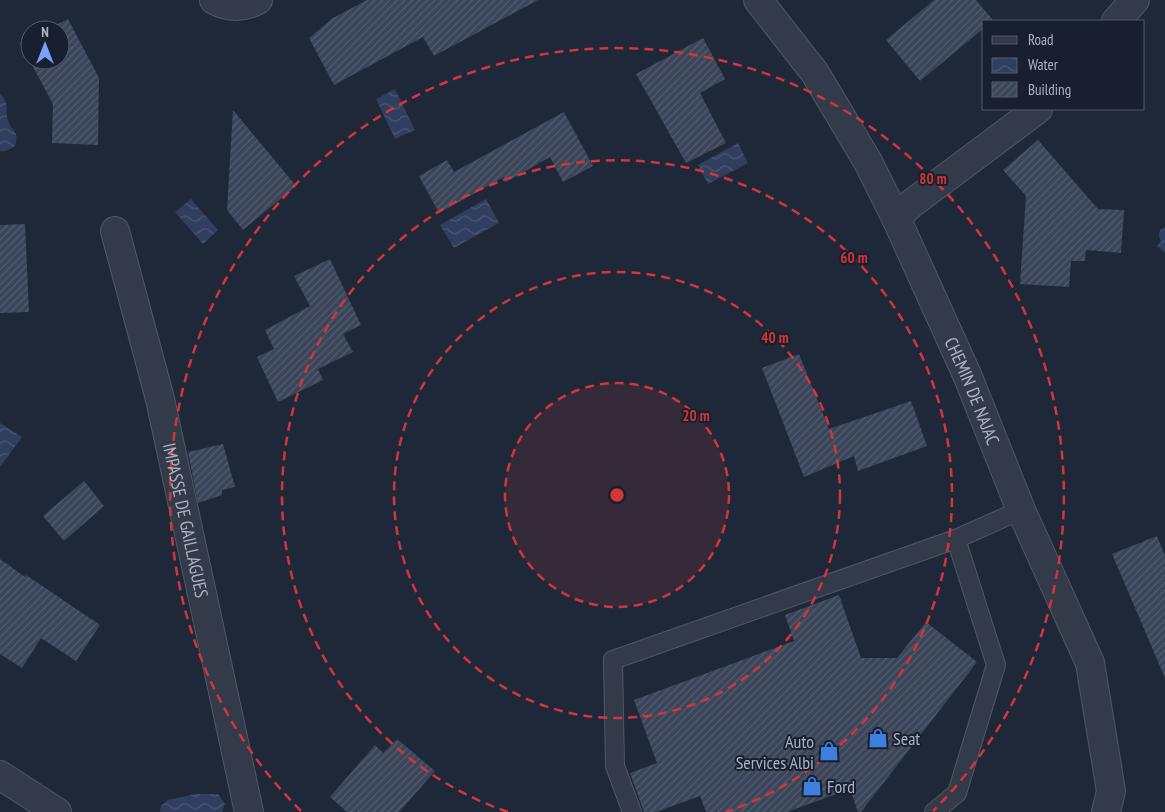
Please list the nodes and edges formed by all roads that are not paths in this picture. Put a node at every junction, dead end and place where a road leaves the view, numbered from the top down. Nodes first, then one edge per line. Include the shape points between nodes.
1 (214, 0) edge
2 (258, 0) edge
3 (758, 0) edge
4 (1135, 0) edge
5 (1117, 20) edge
6 (1037, 110) edge
7 (896, 218) junction
8 (115, 231) dead end
9 (1021, 510) junction
10 (956, 539) junction
11 (0, 775) edge
12 (57, 812) edge
13 (249, 812) edge
14 (632, 812) edge
15 (934, 812) edge
16 (1106, 812) edge

1 - 2 street via 240,7
3 - 7 street, CHEMIN DE NAJAC via 815,73 868,162
4 - 5 street
6 - 7 street
7 - 9 street, CHEMIN DE NAJAC via 968,377
8 - 13 street, IMPASSE DE GAILLAGUES via 160,399
9 - 10 lane
9 - 16 street, CHEMIN DE NAJAC via 1090,664 1111,791
10 - 14 lane via 613,660 615,766
10 - 15 lane via 996,665 957,792
11 - 12 street

